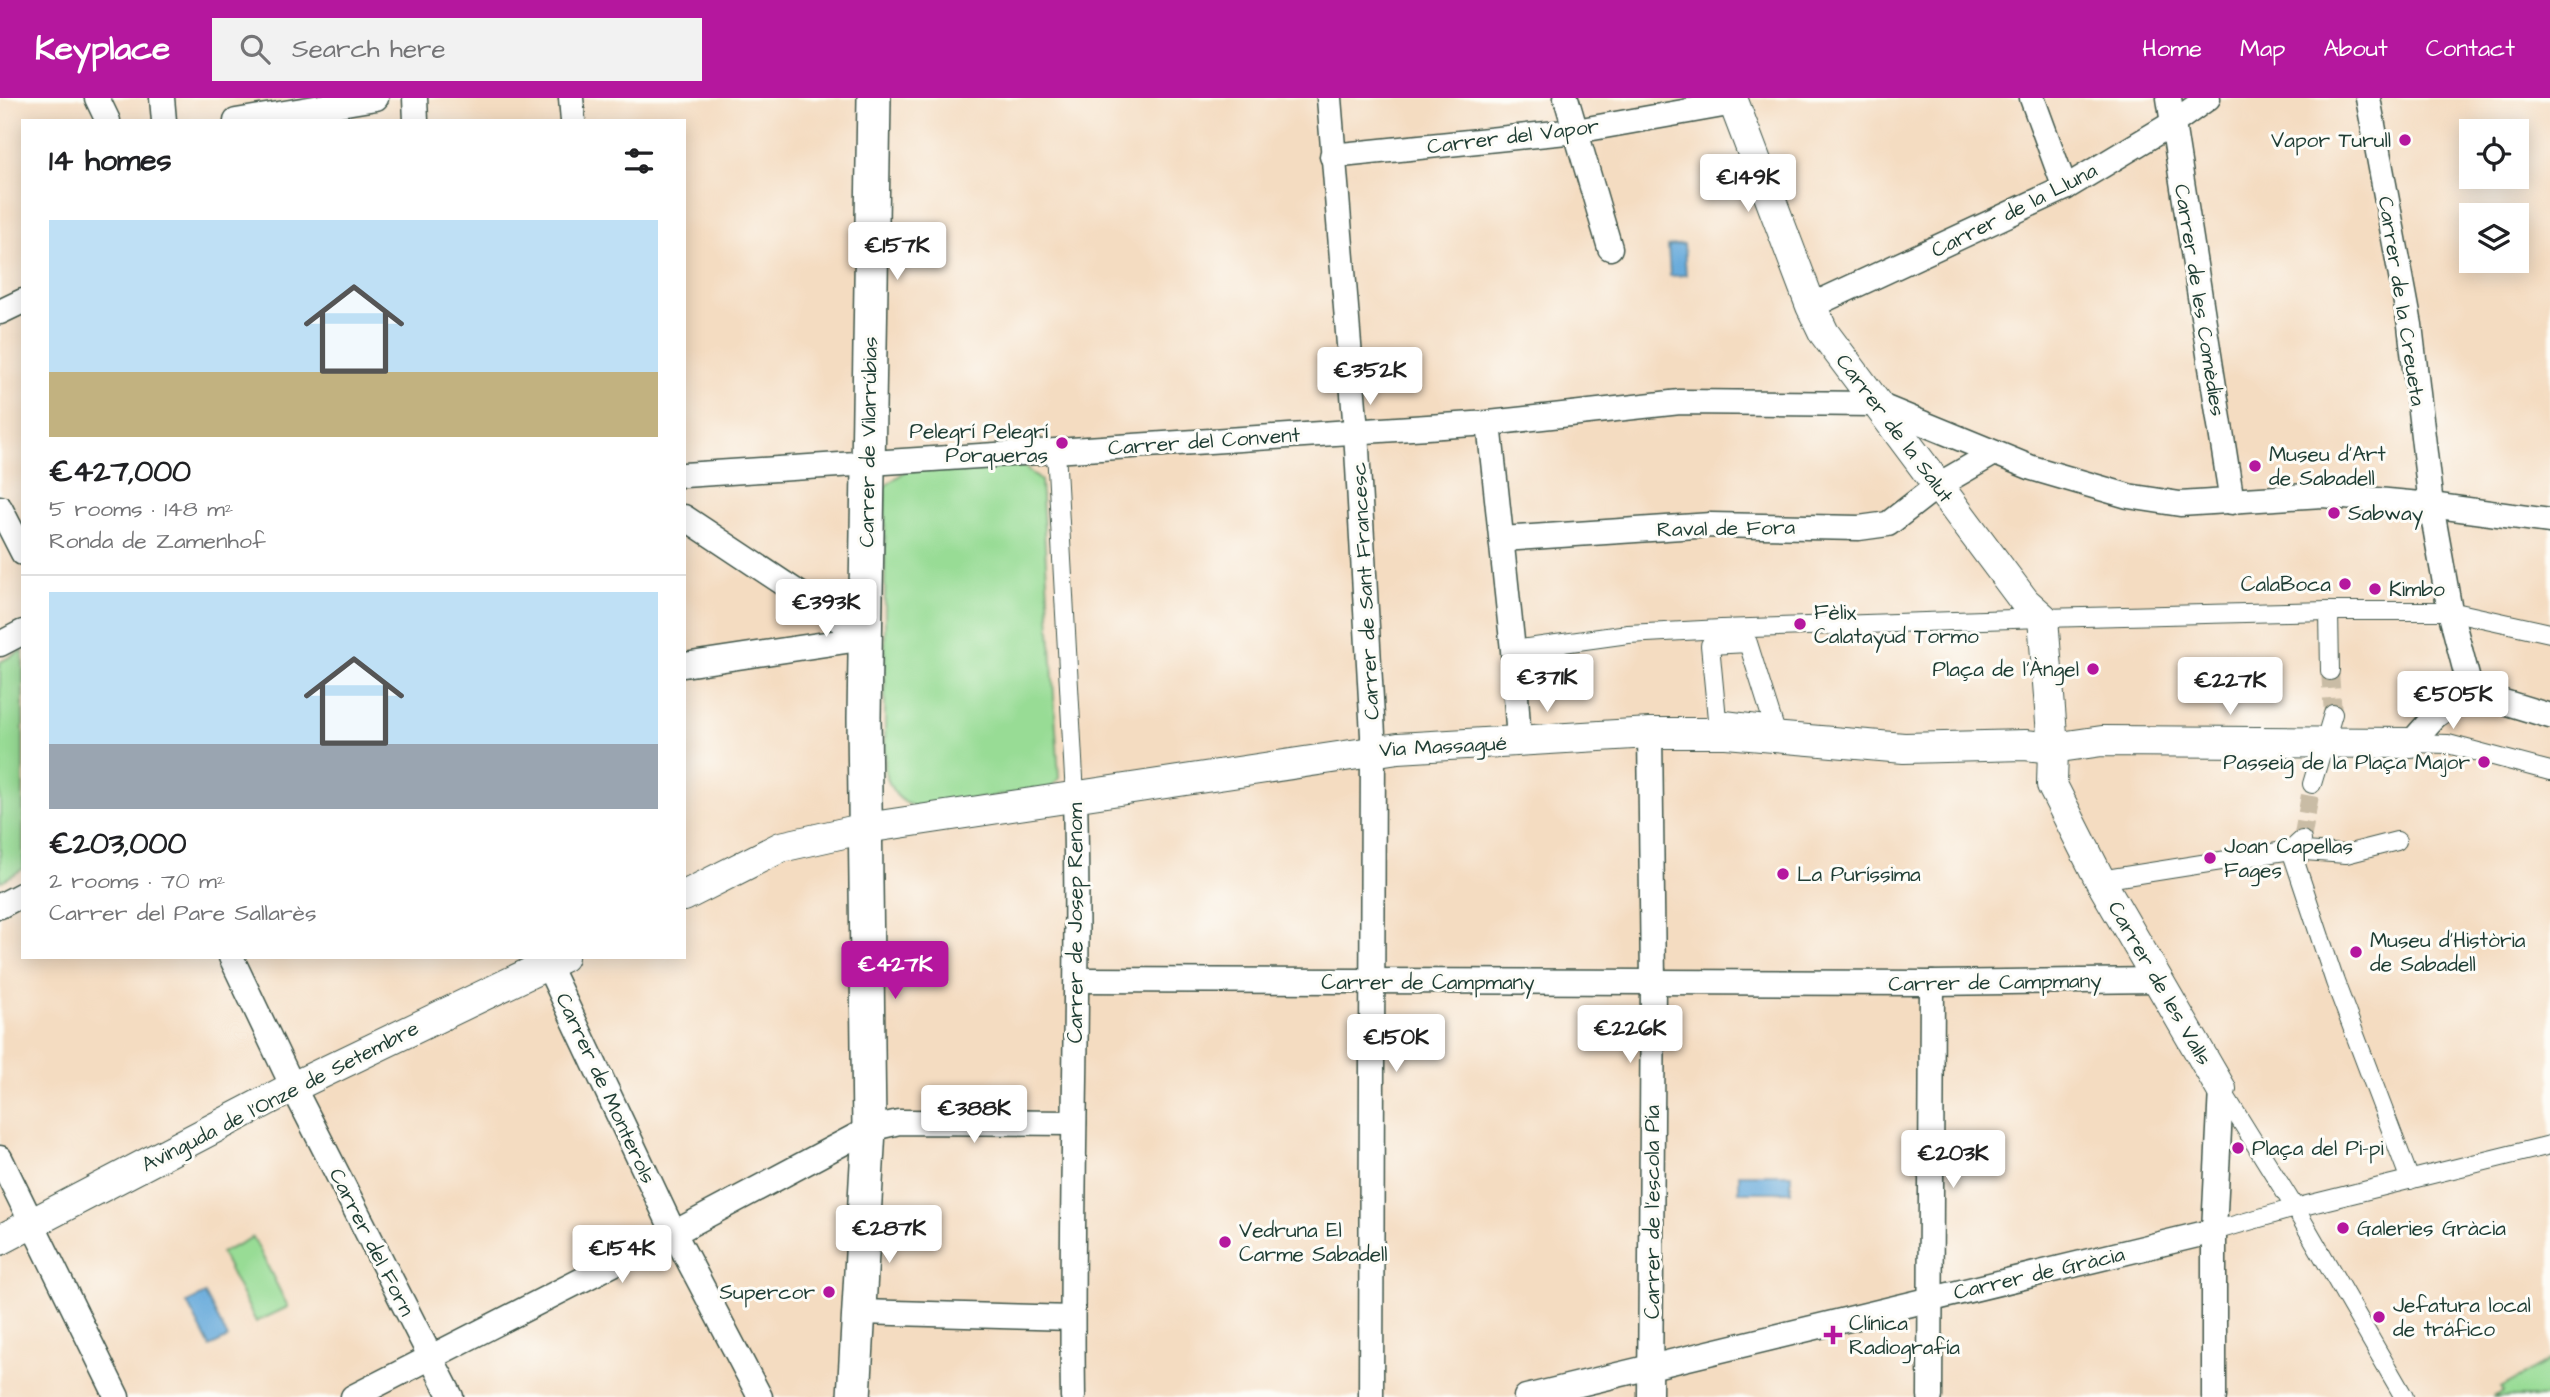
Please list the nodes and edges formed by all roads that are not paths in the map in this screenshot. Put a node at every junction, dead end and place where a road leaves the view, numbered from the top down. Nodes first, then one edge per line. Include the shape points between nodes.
1 (96, 98) edge
2 (162, 98) edge
3 (376, 98) edge
4 (415, 98) edge
5 (571, 98) edge
6 (874, 98) edge
7 (1329, 98) edge
8 (1566, 98) edge
9 (2032, 98) edge
10 (2169, 98) edge
11 (2208, 98) edge
12 (2368, 98) edge
13 (1733, 101) edge
14 (107, 119) edge
15 (164, 119) edge
16 (248, 119) edge
17 (416, 119) edge
18 (573, 119) edge
19 (2173, 123) junction
20 (1576, 131) junction
21 (1332, 156) junction
22 (2065, 188) junction
23 (1610, 248) dead end
24 (21, 302) edge
25 (1811, 306) junction
26 (0, 312) edge
27 (1876, 404) junction
28 (1489, 423) junction
29 (1356, 431) junction
30 (1056, 450) junction
31 (1994, 453) junction
32 (867, 464) junction
33 (686, 475) edge
34 (1937, 486) junction
35 (2232, 502) junction
36 (2431, 505) junction
37 (0, 509) edge
38 (686, 518) edge
39 (2550, 521) edge
40 (1502, 539) junction
41 (21, 549) edge
42 (2329, 611) junction
43 (2450, 611) junction
44 (2043, 618) junction
45 (21, 633) edge
46 (2550, 634) edge
47 (866, 638) junction
48 (0, 644) edge
49 (1513, 650) junction
50 (686, 665) edge
51 (2330, 671) tunnel mouth
52 (2471, 692) junction
53 (2550, 716) edge
54 (1717, 719) joint
55 (2329, 728) junction
56 (1650, 733) junction
57 (1519, 742) junction
58 (2411, 743) junction
59 (2039, 747) junction
60 (1374, 750) junction
61 (2550, 771) edge
62 (2312, 784) tunnel mouth
63 (1076, 796) junction
64 (866, 828) junction
65 (2398, 841) dead end
66 (2297, 845) junction
67 (2100, 880) junction
68 (21, 895) edge
69 (686, 895) edge
70 (0, 906) edge
71 (232, 959) edge
72 (552, 960) edge
73 (2156, 980) junction
74 (1077, 981) junction
75 (1653, 982) junction
76 (1374, 983) junction
77 (1933, 983) junction
78 (293, 1087) junction
79 (2221, 1089) junction
80 (1074, 1123) junction
81 (869, 1129) junction
82 (2550, 1145) edge
83 (0, 1158) edge
84 (2410, 1180) junction
85 (2295, 1208) junction
86 (33, 1223) junction
87 (2214, 1231) junction
88 (674, 1233) junction
89 (0, 1240) edge
90 (1929, 1300) junction
91 (860, 1312) junction
92 (1072, 1318) junction
93 (431, 1358) junction
94 (1651, 1367) junction
95 (117, 1397) edge
96 (353, 1397) edge
97 (451, 1397) edge
98 (760, 1397) edge
99 (854, 1397) edge
100 (1073, 1397) edge
101 (1371, 1397) edge
102 (1526, 1397) edge
103 (1650, 1397) edge
104 (1930, 1397) edge
105 (2214, 1397) edge
106 (2404, 1397) edge

1 - 14 street
2 - 15 street
3 - 16 street
4 - 17 street
5 - 18 street
6 - 32 main road, Carrer de Vilarrúbias
7 - 21 street, Carrer de Sant Francesc
8 - 20 street
9 - 22 street
10 - 19 street, Carrer de les Comèdies
11 - 19 street, Carrer de la Lluna
12 - 36 street, Carrer de la Creueta via 2410,325
13 - 20 street, Carrer del Vapor
13 - 25 street, Carrer de la Salut
19 - 22 street, Carrer de la Lluna
19 - 35 street, Carrer de les Comèdies
20 - 21 street, Carrer del Vapor
20 - 23 street
21 - 29 street, Carrer de Sant Francesc
22 - 25 street, Carrer de la Lluna
24 - 26 street
25 - 27 street, Carrer de la Salut via 1824,333
27 - 28 street, Carrer del Convent via 1680,402
27 - 31 street
27 - 34 street, Carrer de la Salut
28 - 29 street, Carrer del Convent
28 - 40 street
29 - 30 street, Carrer del Convent
29 - 60 street, Carrer de Sant Francesc
30 - 32 street, Carrer del Convent
30 - 63 street, Carrer de Josep Renom
31 - 34 street, Raval de Fora
31 - 35 street via 2128,496 2180,504
32 - 33 street, Carrer del Convent
32 - 47 main road, Carrer de Vilarrúbias
34 - 40 street, Raval de Fora via 1888,524 1859,528 1711,525
34 - 44 street, Carrer de la Salut via 2025,602
35 - 36 street via 2323,495
36 - 39 street
36 - 43 street, Carrer de la Creueta
37 - 41 street
38 - 47 street
40 - 49 street
42 - 43 street
42 - 44 street
42 - 51 street
43 - 46 street
43 - 52 street, Carrer de la Creueta
44 - 49 street via 1628,634
44 - 59 street
45 - 48 street
47 - 50 street
47 - 64 main road, Carrer de Vilarrúbias
49 - 57 street
52 - 53 street
52 - 58 street via 2435,716
54 - 54 street via 1710,645 1748,643 1774,726
55 - 58 street, Via Massagué
55 - 59 street, Via Massagué
55 - 62 street
56 - 57 street, Via Massagué
56 - 59 street, Via Massagué via 1726,733 1904,748
56 - 75 street, Carrer de l'escola Pía
57 - 60 street, Via Massagué
58 - 61 street via 2448,744
59 - 67 street, Carrer de les Valls via 2052,785
60 - 63 street, Via Massagué
60 - 76 street, Carrer de Sant Francesc
63 - 64 street, Via Massagué
63 - 74 street, Carrer de Josep Renom
64 - 69 street via 781,847
64 - 81 main road, Carrer de Vilarrúbias
65 - 66 street via 2346,854
66 - 67 street
66 - 84 street via 2336,982
67 - 73 street, Carrer de les Valls
68 - 70 street
71 - 78 street, Carrer del Forn
72 - 78 street, Avinguda de l'Onze de Setembre
72 - 88 street, Carrer de Monterols
73 - 77 street, Carrer de Campmany
73 - 79 street, Carrer de les Valls
74 - 76 street, Carrer de Campmany
74 - 80 street, Carrer de Josep Renom
75 - 76 street, Carrer de Campmany
75 - 77 street, Carrer de Campmany
75 - 94 street, Carrer de l'escola Pía
76 - 101 street, Carrer de Sant Francesc
77 - 90 street
78 - 86 street, Avinguda de l'Onze de Setembre
78 - 93 street, Carrer del Forn
79 - 85 street, Carrer de les Valls
79 - 87 street
80 - 81 street via 899,1122
80 - 92 street, Carrer de Josep Renom
81 - 88 street
81 - 91 main road, Carrer de Vilarrúbias
82 - 84 street, Carrer de Gràcia
83 - 86 street
84 - 85 street, Carrer de Gràcia
85 - 87 street, Carrer de Gràcia
85 - 106 street, Carrer de les Valls
86 - 89 street, Avinguda de l'Onze de Setembre
86 - 95 street
87 - 90 street, Carrer de Gràcia
87 - 105 street
88 - 93 street
88 - 98 street, Carrer de Monterols
90 - 94 street, Carrer de Gràcia
90 - 104 street
91 - 92 street
91 - 99 main road, Carrer de Vilarrúbias
92 - 100 street, Carrer de Josep Renom
93 - 96 street
93 - 97 street, Carrer del Forn
94 - 102 street, Carrer de Gràcia
94 - 103 street, Carrer de l'escola Pía

